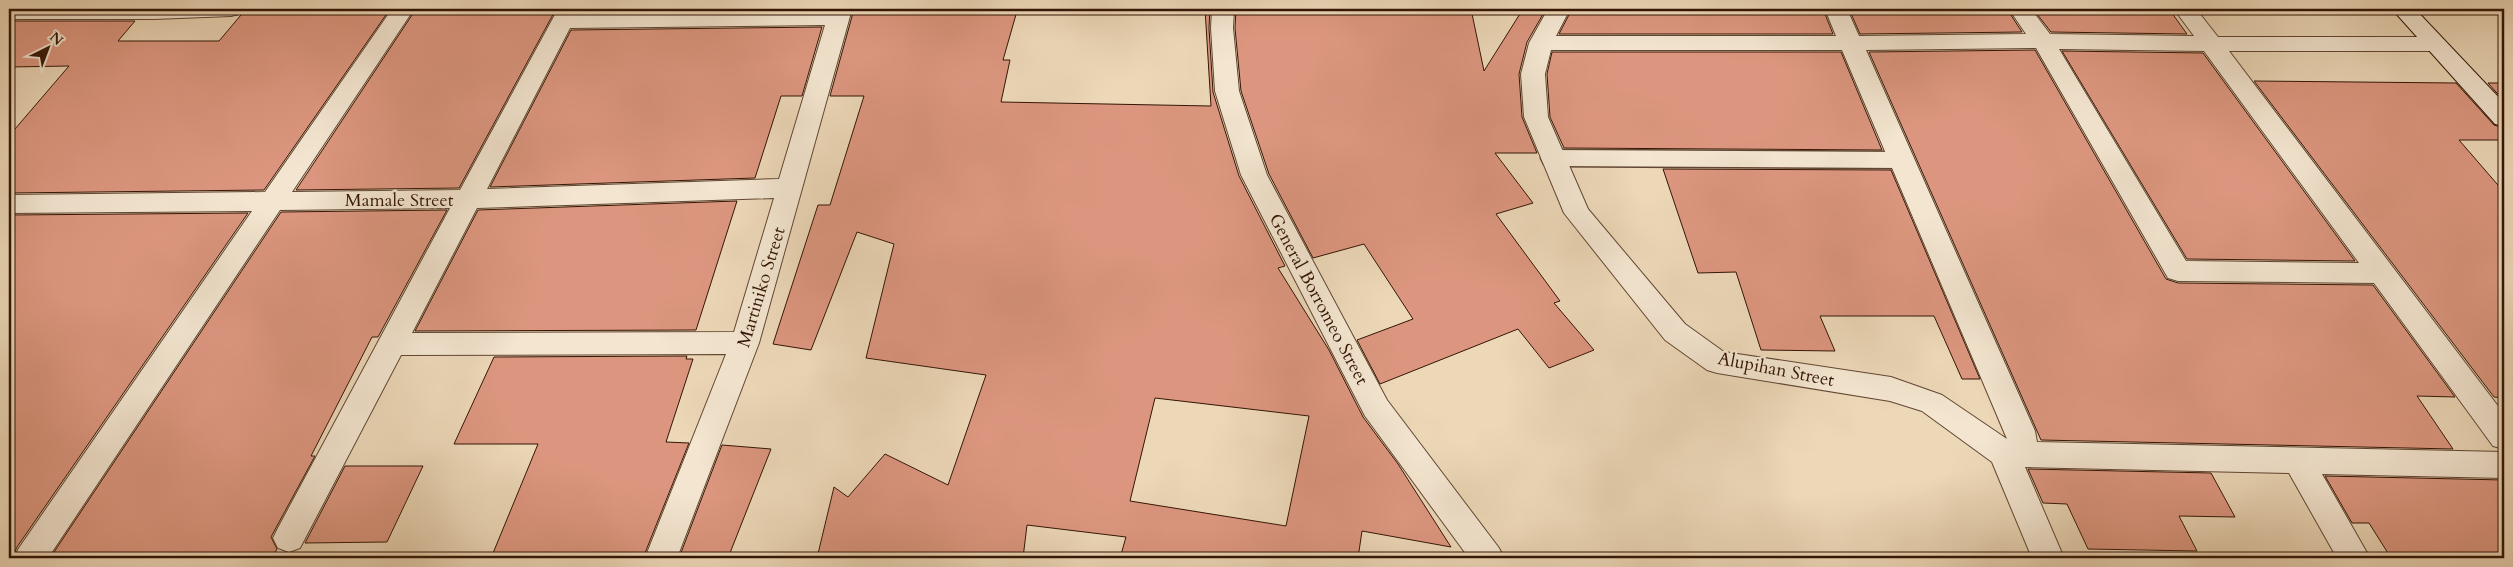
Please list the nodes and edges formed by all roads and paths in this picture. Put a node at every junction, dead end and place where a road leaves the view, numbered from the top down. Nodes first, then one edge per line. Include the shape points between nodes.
1 (231, 9) edge
2 (403, 9) edge
3 (1223, 9) edge
4 (1559, 9) edge
5 (1836, 9) edge
6 (2020, 9) edge
7 (2185, 9) edge
8 (2403, 9) edge
9 (9, 12) edge
10 (840, 13) edge
11 (566, 15) edge
12 (2043, 41) junction
13 (1542, 43) junction
14 (1849, 43) junction
15 (2211, 44) junction
16 (2434, 44) junction
17 (2504, 118) edge
18 (1552, 158) junction
19 (1902, 160) junction
20 (790, 188) junction
21 (469, 199) junction
22 (273, 200) junction
23 (9, 204) edge
24 (2382, 273) junction
25 (745, 343) junction
26 (393, 344) junction
27 (2504, 437) edge
28 (2012, 454) junction
29 (2299, 462) junction
30 (2504, 465) edge
31 (289, 538) dead end
32 (30, 558) edge
33 (661, 558) edge
34 (1488, 558) edge
35 (2048, 558) edge
36 (2354, 558) edge

1 - 9 street
2 - 22 street
3 - 34 street, General Borromeo Street via 1227,91 1254,175 1376,408
4 - 13 street, Alupihan Street
5 - 14 street
6 - 12 street
7 - 15 street
8 - 16 street
10 - 11 street
10 - 20 street, Martiniko Street
11 - 21 street
12 - 14 street
12 - 15 street
12 - 24 street via 2178,271
13 - 14 street
13 - 18 street, Alupihan Street via 1533,74 1536,117
14 - 19 street
15 - 16 street
15 - 24 street
16 - 17 street
18 - 19 lane
18 - 28 street, Alupihan Street via 1577,213 1675,332 1717,362 1892,389 1932,403
19 - 28 street via 2020,431 2022,439
20 - 21 street, Mamale Street
20 - 25 street, Martiniko Street
21 - 22 street, Mamale Street
21 - 26 street
22 - 23 street, Mamale Street
22 - 32 street
24 - 27 street
25 - 26 street
25 - 33 street, Martiniko Street
26 - 31 street
28 - 29 street
28 - 35 street
29 - 30 street
29 - 36 street

